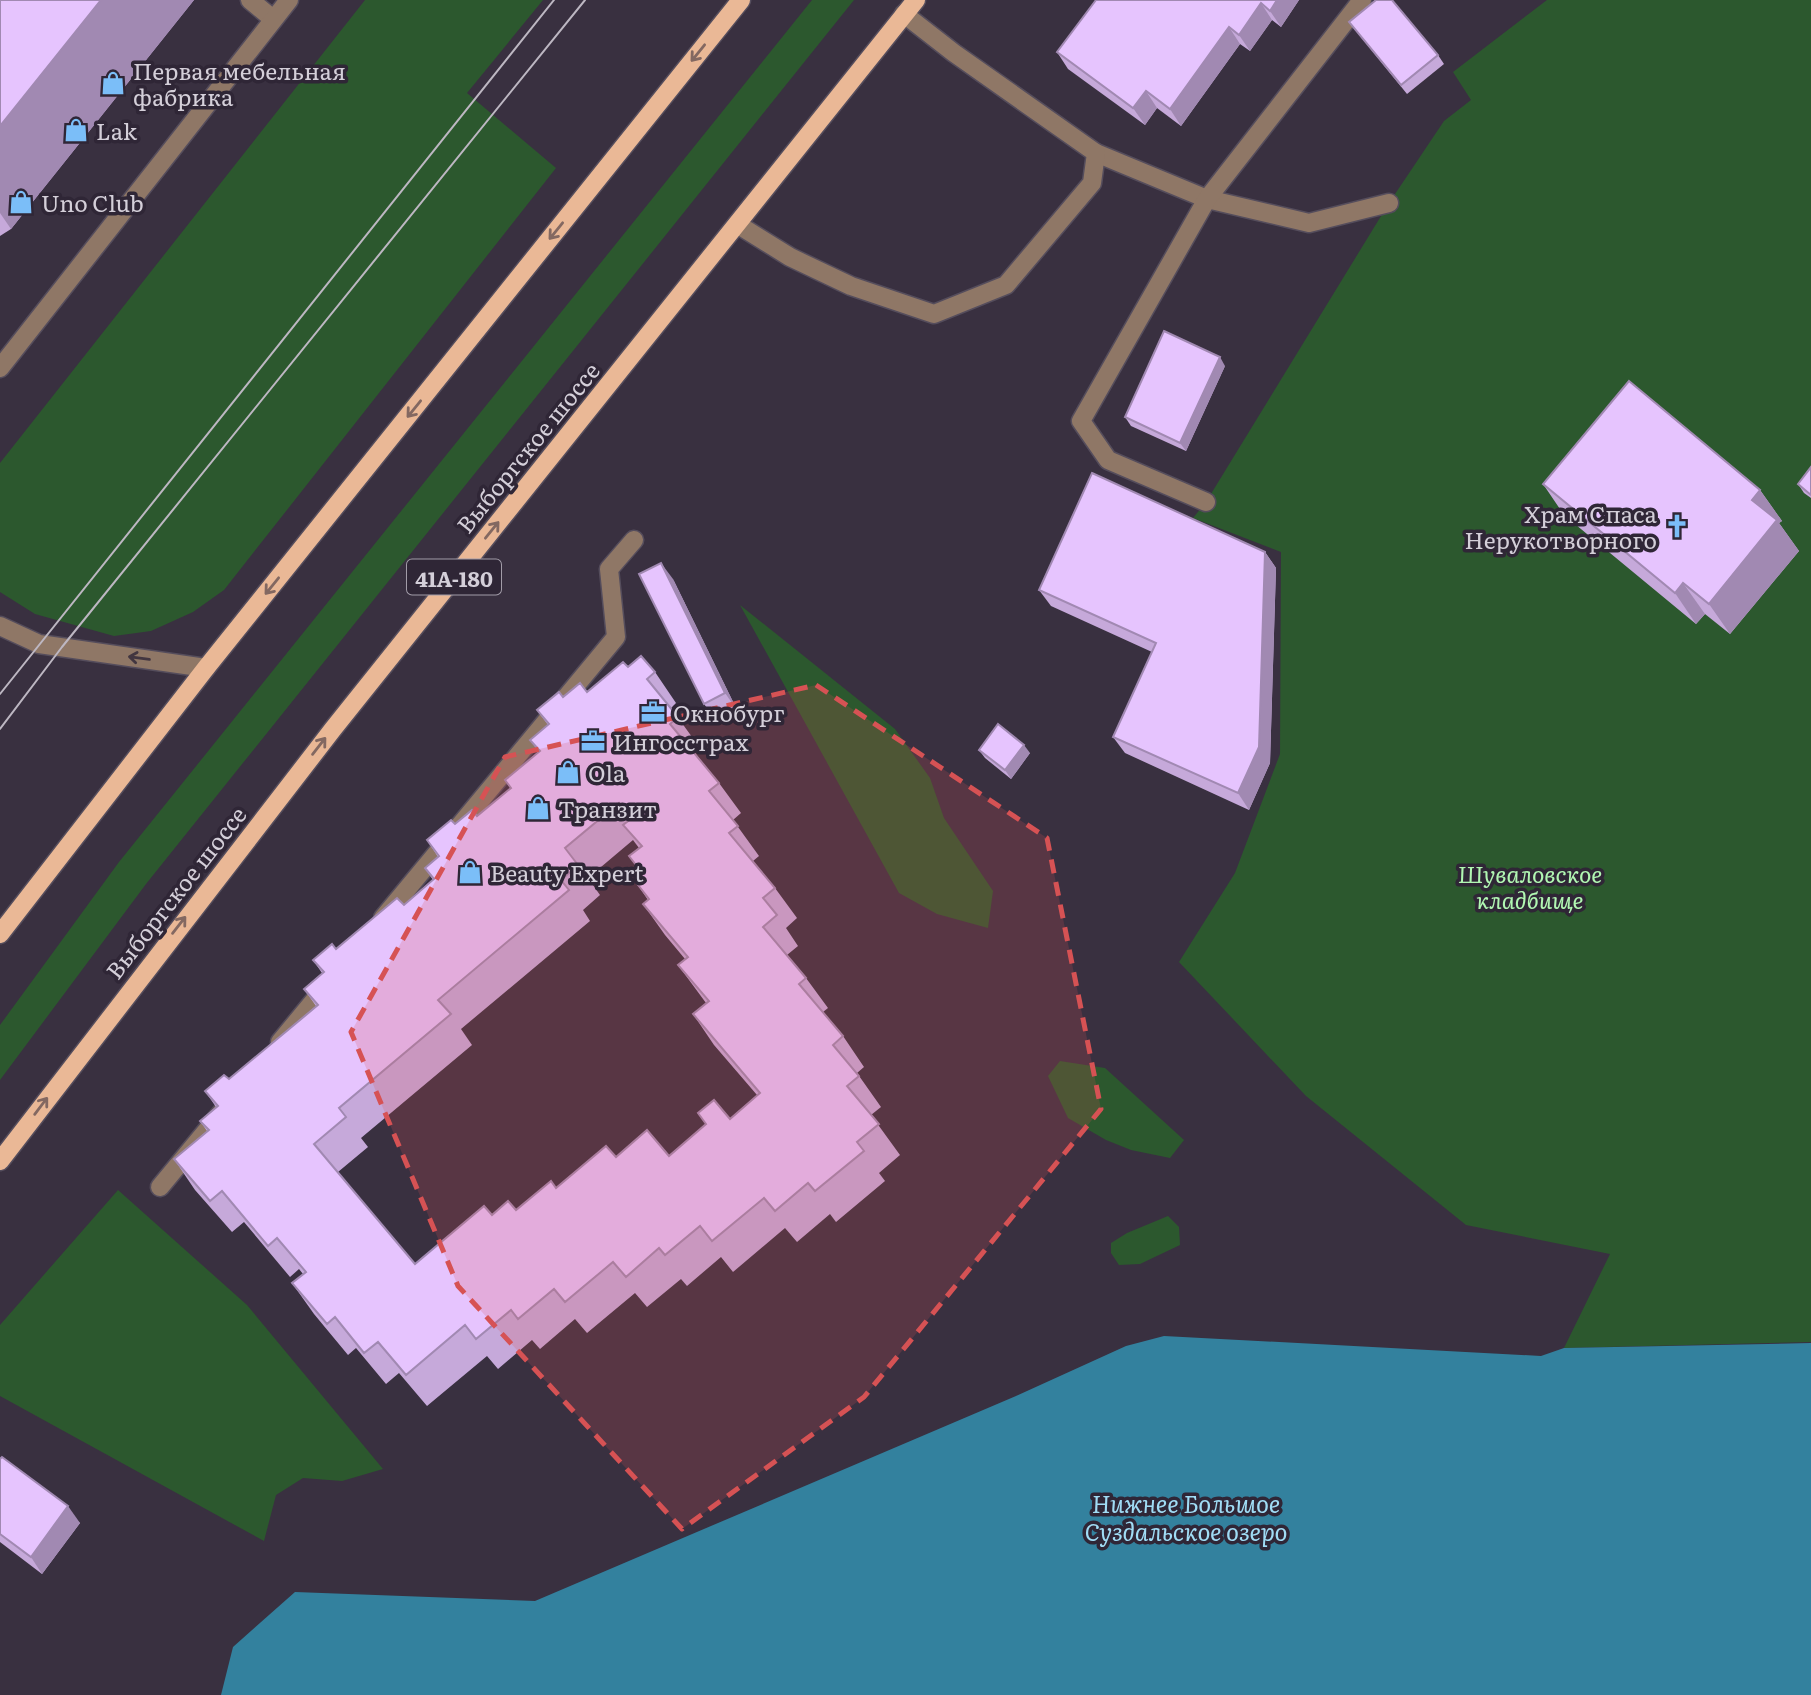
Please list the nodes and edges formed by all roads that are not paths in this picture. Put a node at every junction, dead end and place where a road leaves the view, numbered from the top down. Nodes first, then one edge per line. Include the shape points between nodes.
1 (250, 0) edge
2 (289, 0) edge
3 (741, 0) edge
4 (916, 0) edge
5 (1363, 0) edge
6 (904, 15) junction
7 (274, 19) junction
8 (1096, 153) junction
9 (1207, 199) junction
10 (1389, 203) dead end
11 (737, 224) junction
12 (0, 368) edge
13 (1206, 502) dead end
14 (634, 540) dead end
15 (0, 626) edge
16 (206, 668) junction
17 (370, 933) edge
18 (0, 934) edge
19 (335, 976) edge
20 (272, 1051) edge
21 (237, 1094) edge
22 (0, 1161) edge
23 (160, 1188) dead end

1 - 7 street
2 - 7 street
3 -> 16 main road
4 - 6 main road, Выборгское шоссе / 41А-180
5 - 9 street
6 - 8 street
6 - 11 main road, Выборгское шоссе / 41А-180
7 - 12 street
8 - 9 street
8 - 11 street via 1091,183 1006,285 934,314 851,286 790,257
9 - 10 street via 1309,223
9 - 13 street via 1081,421 1108,460
22 -> 11 main road, Выборгское шоссе / 41А-180 via 324,739
14 - 17 street via 609,569 615,637
16 -> 15 street via 39,644
16 - 18 main road
19 - 20 street
21 - 23 street

